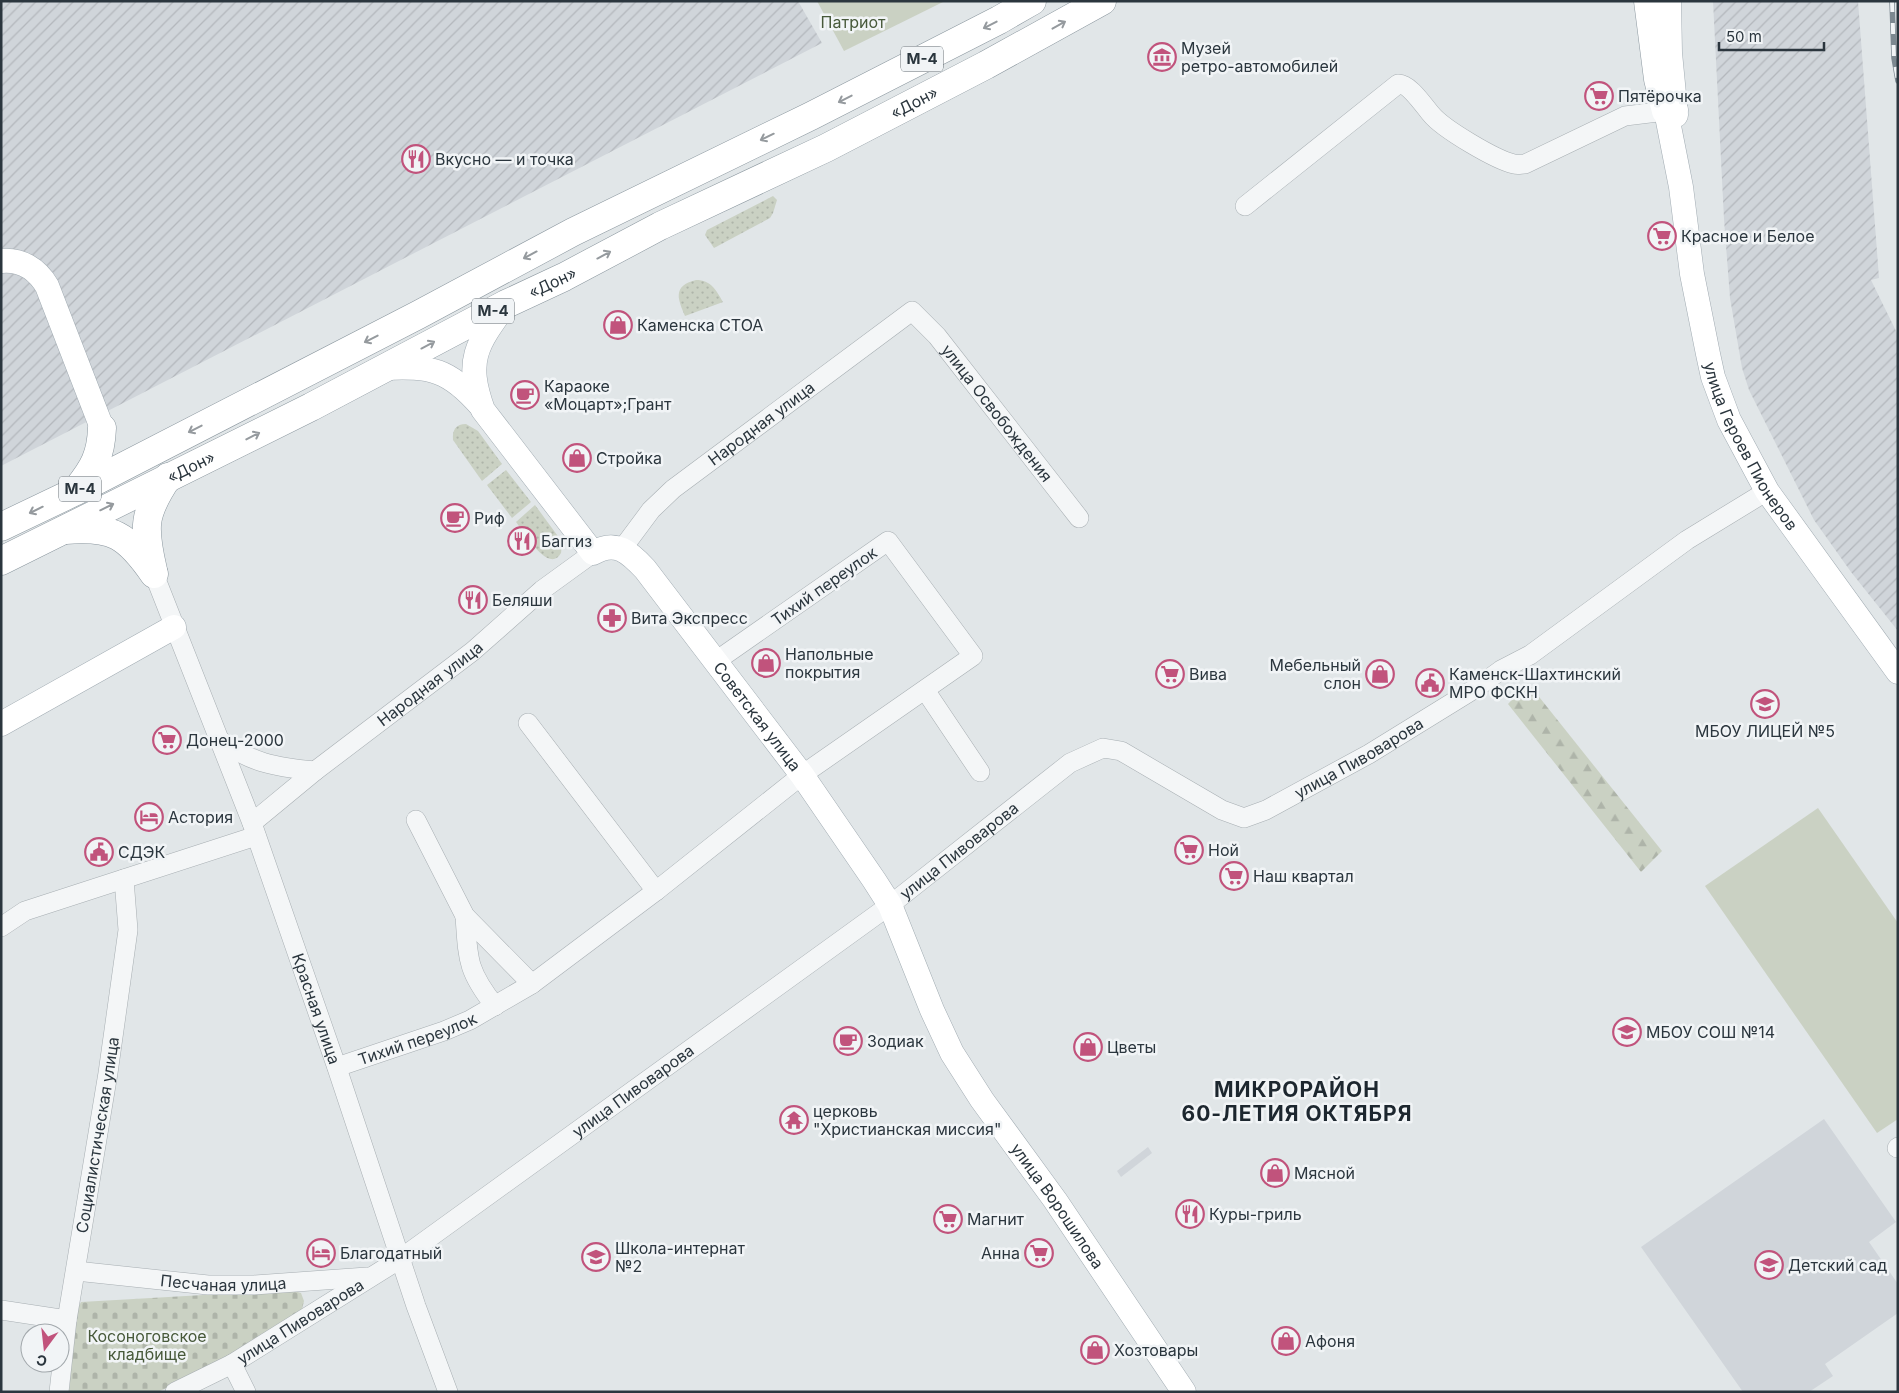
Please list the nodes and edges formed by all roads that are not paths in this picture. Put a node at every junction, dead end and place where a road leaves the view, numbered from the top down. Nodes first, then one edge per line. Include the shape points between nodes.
1 (1032, 1) edge
2 (1102, 1) edge
3 (1648, 1) edge
4 (1661, 1) edge
5 (1669, 1) edge
6 (1671, 110) junction
7 (1245, 206) dead end
8 (1, 262) edge
9 (506, 304) junction
10 (912, 311) joint
11 (384, 368) junction
12 (483, 410) junction
13 (102, 428) junction
14 (158, 448) junction
15 (168, 477) junction
16 (1767, 491) junction
17 (74, 492) junction
18 (1079, 518) dead end
19 (1, 527) edge
20 (61, 530) junction
21 (608, 550) junction
22 (1, 561) edge
23 (154, 574) junction
24 (174, 627) junction
25 (716, 661) junction
26 (1898, 672) edge
27 (925, 690) junction
28 (528, 723) dead end
29 (1, 724) edge
30 (218, 738) junction
31 (315, 771) junction
32 (980, 772) dead end
33 (802, 775) junction
34 (416, 820) dead end
35 (254, 829) junction
36 (124, 879) junction
37 (656, 891) junction
38 (890, 905) junction
39 (465, 916) junction
40 (1, 927) edge
41 (532, 984) junction
42 (495, 1006) junction
43 (337, 1067) junction
44 (400, 1259) junction
45 (76, 1271) junction
46 (371, 1277) junction
47 (1, 1310) edge
48 (67, 1320) junction
49 (232, 1364) junction
50 (59, 1392) edge
51 (175, 1392) edge
52 (246, 1392) edge
53 (448, 1392) edge
54 (1184, 1392) edge

1 -> 14 highway, «Дон» / М-4 via 811,116 573,232 418,316
9 -> 2 highway, «Дон» / М-4 via 660,226 826,148 986,66
3 - 6 highway via 1658,79
4 - 6 highway via 1662,45
5 - 6 main road, улица Героев Пионеров
6 - 7 street via 1625,116 1517,165 1447,129 1409,89 1398,84
6 - 16 main road, улица Героев Пионеров via 1692,274 1713,377 1739,441
8 - 13 main road via 10,260 40,273
11 -> 9 highway, «Дон» / М-4
9 - 12 main road, Советская улица via 474,357 475,385
10 - 18 street, улица Освобождения via 937,336
10 - 21 street, Народная улица via 673,488
11 - 12 main road via 405,367 445,374 460,384
15 -> 11 highway, «Дон» / М-4
12 - 21 main road, Советская улица
13 - 14 highway via 126,448
13 - 17 highway via 98,459
14 - 17 highway, «Дон» / М-4
20 -> 15 highway, «Дон» / М-4
15 - 23 highway via 148,514 146,528
16 - 26 main road, улица Героев Пионеров
16 - 38 street, улица Пивоварова via 1688,540 1530,654 1369,754 1266,810 1244,818 1222,810 1121,751 1102,748 1064,767
17 -> 19 highway, «Дон» / М-4
20 - 22 highway, «Дон» / М-4
20 - 23 highway via 88,528 116,535 138,552
21 - 25 main road, Советская улица via 635,559
21 - 31 street, Народная улица via 542,590 473,651
23 - 24 street, Красная улица
24 - 29 main road
24 - 30 street, Красная улица
25 - 27 street, Тихий переулок via 888,541 973,656
25 - 33 main road, Советская улица
27 - 32 street
27 - 33 street, Тихий переулок
28 - 37 street
30 - 31 street via 242,756 278,767
30 - 35 street, Красная улица
31 - 35 street, Народная улица
33 - 37 street, Тихий переулок
33 - 38 main road, Советская улица
34 - 39 street, Тихий переулок
35 - 36 street
35 - 43 street, Красная улица
36 - 40 street via 24,911
36 - 45 street, Социалистическая улица via 128,930
37 - 41 street, Тихий переулок
38 - 44 street, улица Пивоварова
38 - 54 main road, улица Ворошилова via 952,1053
39 - 41 street, Тихий переулок
39 - 42 street, Тихий переулок via 472,973
41 - 42 street, Тихий переулок
42 - 43 street, Тихий переулок via 444,1031
43 - 44 street, Красная улица
44 - 46 street, улица Пивоварова
44 - 53 street, Красная улица
45 - 46 street, Песчаная улица via 208,1285
45 - 48 street, Социалистическая улица
46 - 49 street, улица Пивоварова
47 - 48 street
48 - 50 street, Социалистическая улица
49 - 51 street, улица Пивоварова
49 - 52 street

